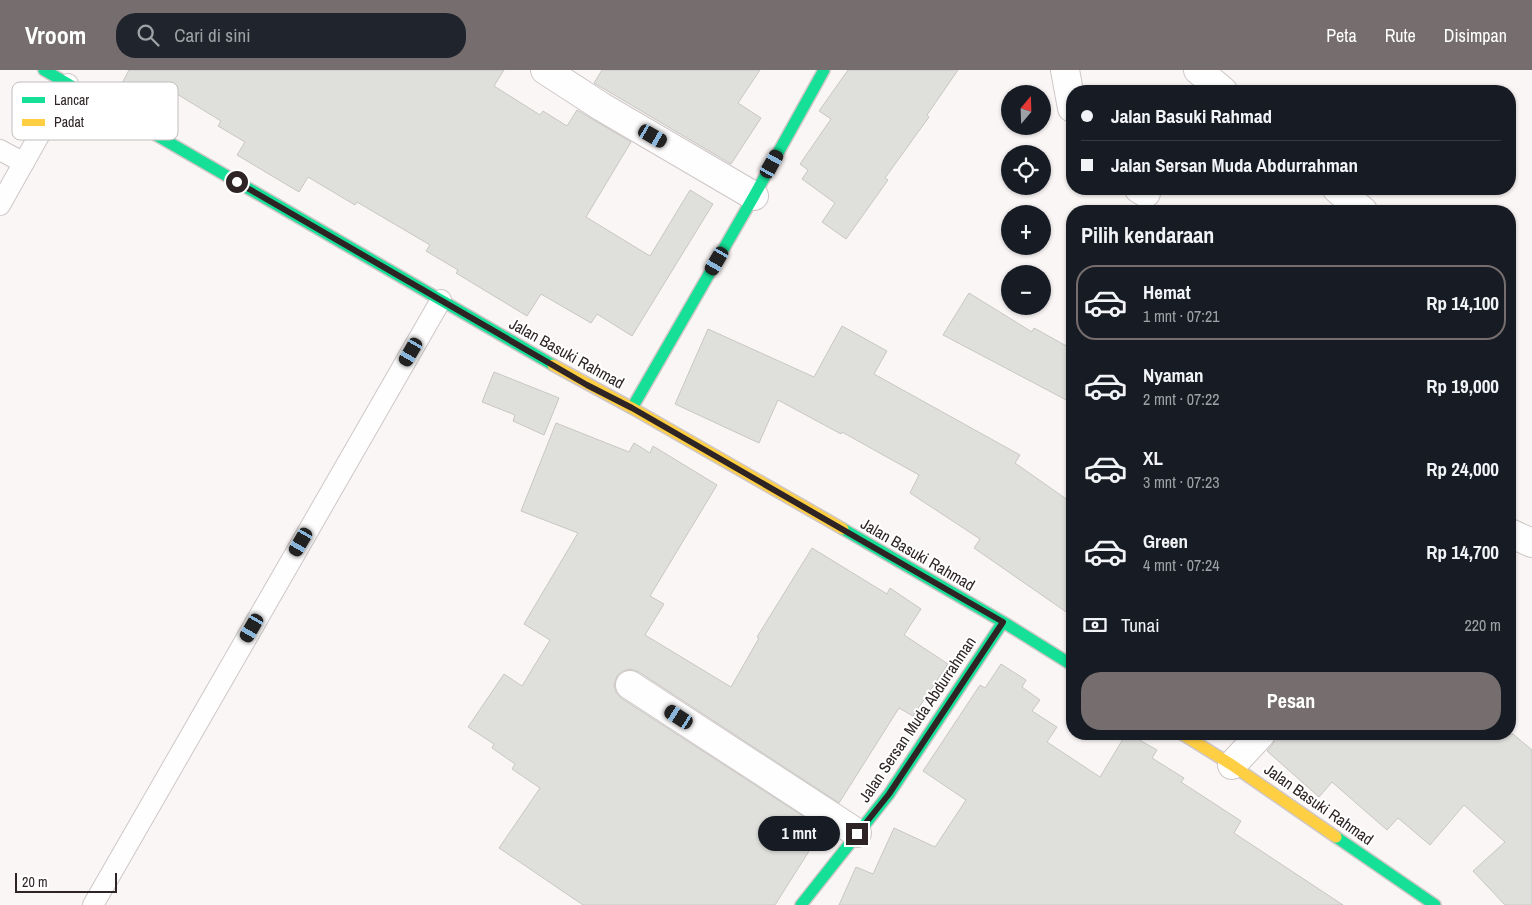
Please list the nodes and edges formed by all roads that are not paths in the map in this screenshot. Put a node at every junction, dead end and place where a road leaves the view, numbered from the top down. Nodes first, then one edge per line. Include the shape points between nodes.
1 (44, 70) edge
2 (545, 70) edge
3 (824, 70) edge
4 (1065, 70) edge
5 (1198, 70) edge
6 (65, 82) edge
7 (1068, 85) edge
8 (1216, 85) edge
9 (37, 140) edge
10 (165, 140) edge
11 (0, 150) edge
12 (24, 163) junction
13 (1343, 195) edge
14 (754, 196) junction
15 (0, 205) edge
16 (1356, 205) edge
17 (441, 300) junction
18 (632, 408) junction
19 (1516, 536) edge
20 (1532, 544) edge
21 (1003, 622) junction
22 (1066, 662) edge
23 (630, 685) dead end
24 (1192, 740) edge
25 (1255, 740) edge
26 (1232, 765) junction
27 (857, 834) junction
28 (92, 905) edge
29 (801, 905) edge
30 (1435, 905) edge

1 - 6 main road, Jalan Basuki Rahmad
2 - 14 street
3 - 14 main road
4 - 7 street
5 - 8 street
9 - 12 lane
10 - 17 main road, Jalan Basuki Rahmad
11 - 12 lane
12 - 15 lane
13 - 16 street
14 - 18 main road
17 - 18 main road, Jalan Basuki Rahmad
17 - 28 lane
18 - 21 main road, Jalan Basuki Rahmad
19 - 20 street
21 - 22 main road, Jalan Basuki Rahmad
21 - 27 main road, Jalan Sersan Muda Abdurrahman via 889,794
23 - 27 street
24 - 26 main road, Jalan Basuki Rahmad
25 - 26 street
26 - 30 main road, Jalan Basuki Rahmad
27 - 29 main road, Jalan Sersan Muda Abdurrahman

